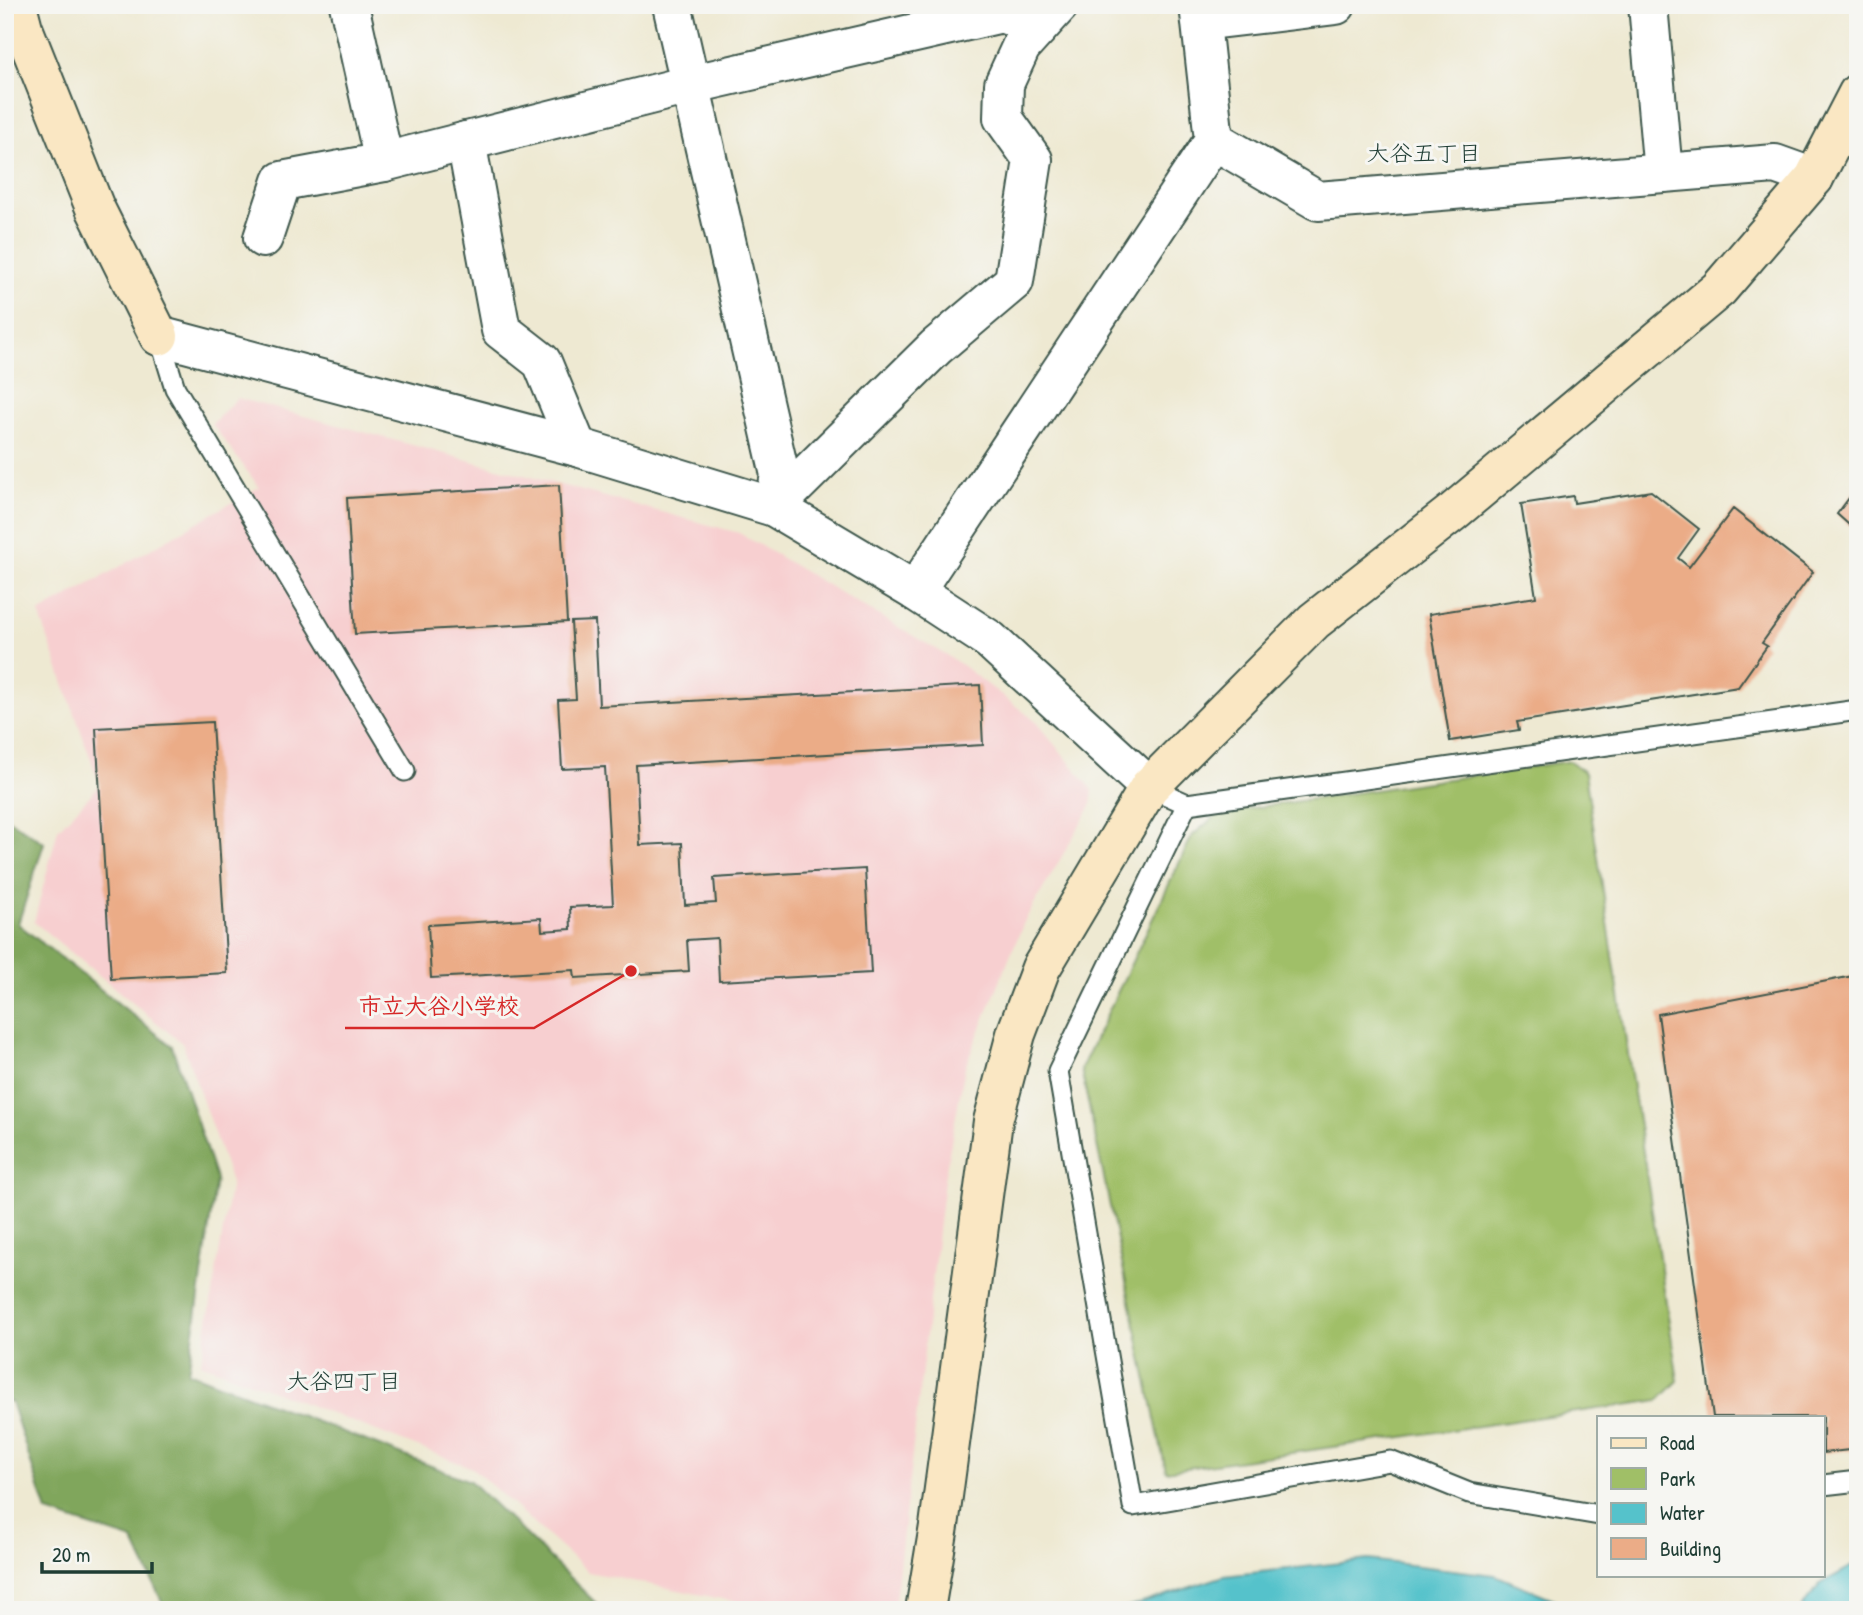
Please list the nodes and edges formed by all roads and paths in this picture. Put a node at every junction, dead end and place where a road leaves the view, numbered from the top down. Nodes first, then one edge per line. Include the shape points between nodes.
1 (17, 5) edge
2 (349, 5) edge
3 (672, 5) edge
4 (1336, 5) edge
5 (1648, 5) edge
6 (1200, 13) edge
7 (1049, 17) edge
8 (690, 85) junction
9 (1858, 93) edge
10 (1214, 140) junction
11 (466, 141) junction
12 (384, 162) junction
13 (1663, 173) junction
14 (1814, 178) junction
15 (263, 239) dead end
16 (159, 336) junction
17 (577, 447) junction
18 (774, 507) junction
19 (915, 591) junction
20 (1858, 710) edge
21 (405, 771) dead end
22 (1149, 786) junction
23 (1187, 804) junction
24 (1858, 1481) edge
25 (1825, 1485) edge
26 (1597, 1515) edge
27 (925, 1610) edge

1 - 16 street via 95,208
2 - 12 street
3 - 8 street
4 - 6 street
5 - 13 street
6 - 10 street
7 - 8 street via 1002,13
7 - 18 street via 1021,47 1004,84 1003,118 1033,159 1014,281 936,347
8 - 11 street
8 - 18 street via 780,475
9 - 14 street
10 - 13 street via 1318,201
10 - 19 street
11 - 12 street
11 - 17 street via 501,330 542,362
12 - 15 street via 282,181
13 - 14 street via 1775,164
14 - 22 street via 1719,289 1453,512 1314,621
16 - 17 street
16 - 21 lane via 175,388
17 - 18 street
18 - 19 street
19 - 22 street via 990,640
20 - 23 lane
22 - 23 lane
22 - 27 street via 1041,968 1016,1034 993,1121
23 - 26 lane via 1058,1071 1133,1506 1391,1461 1469,1493
24 - 25 lane

